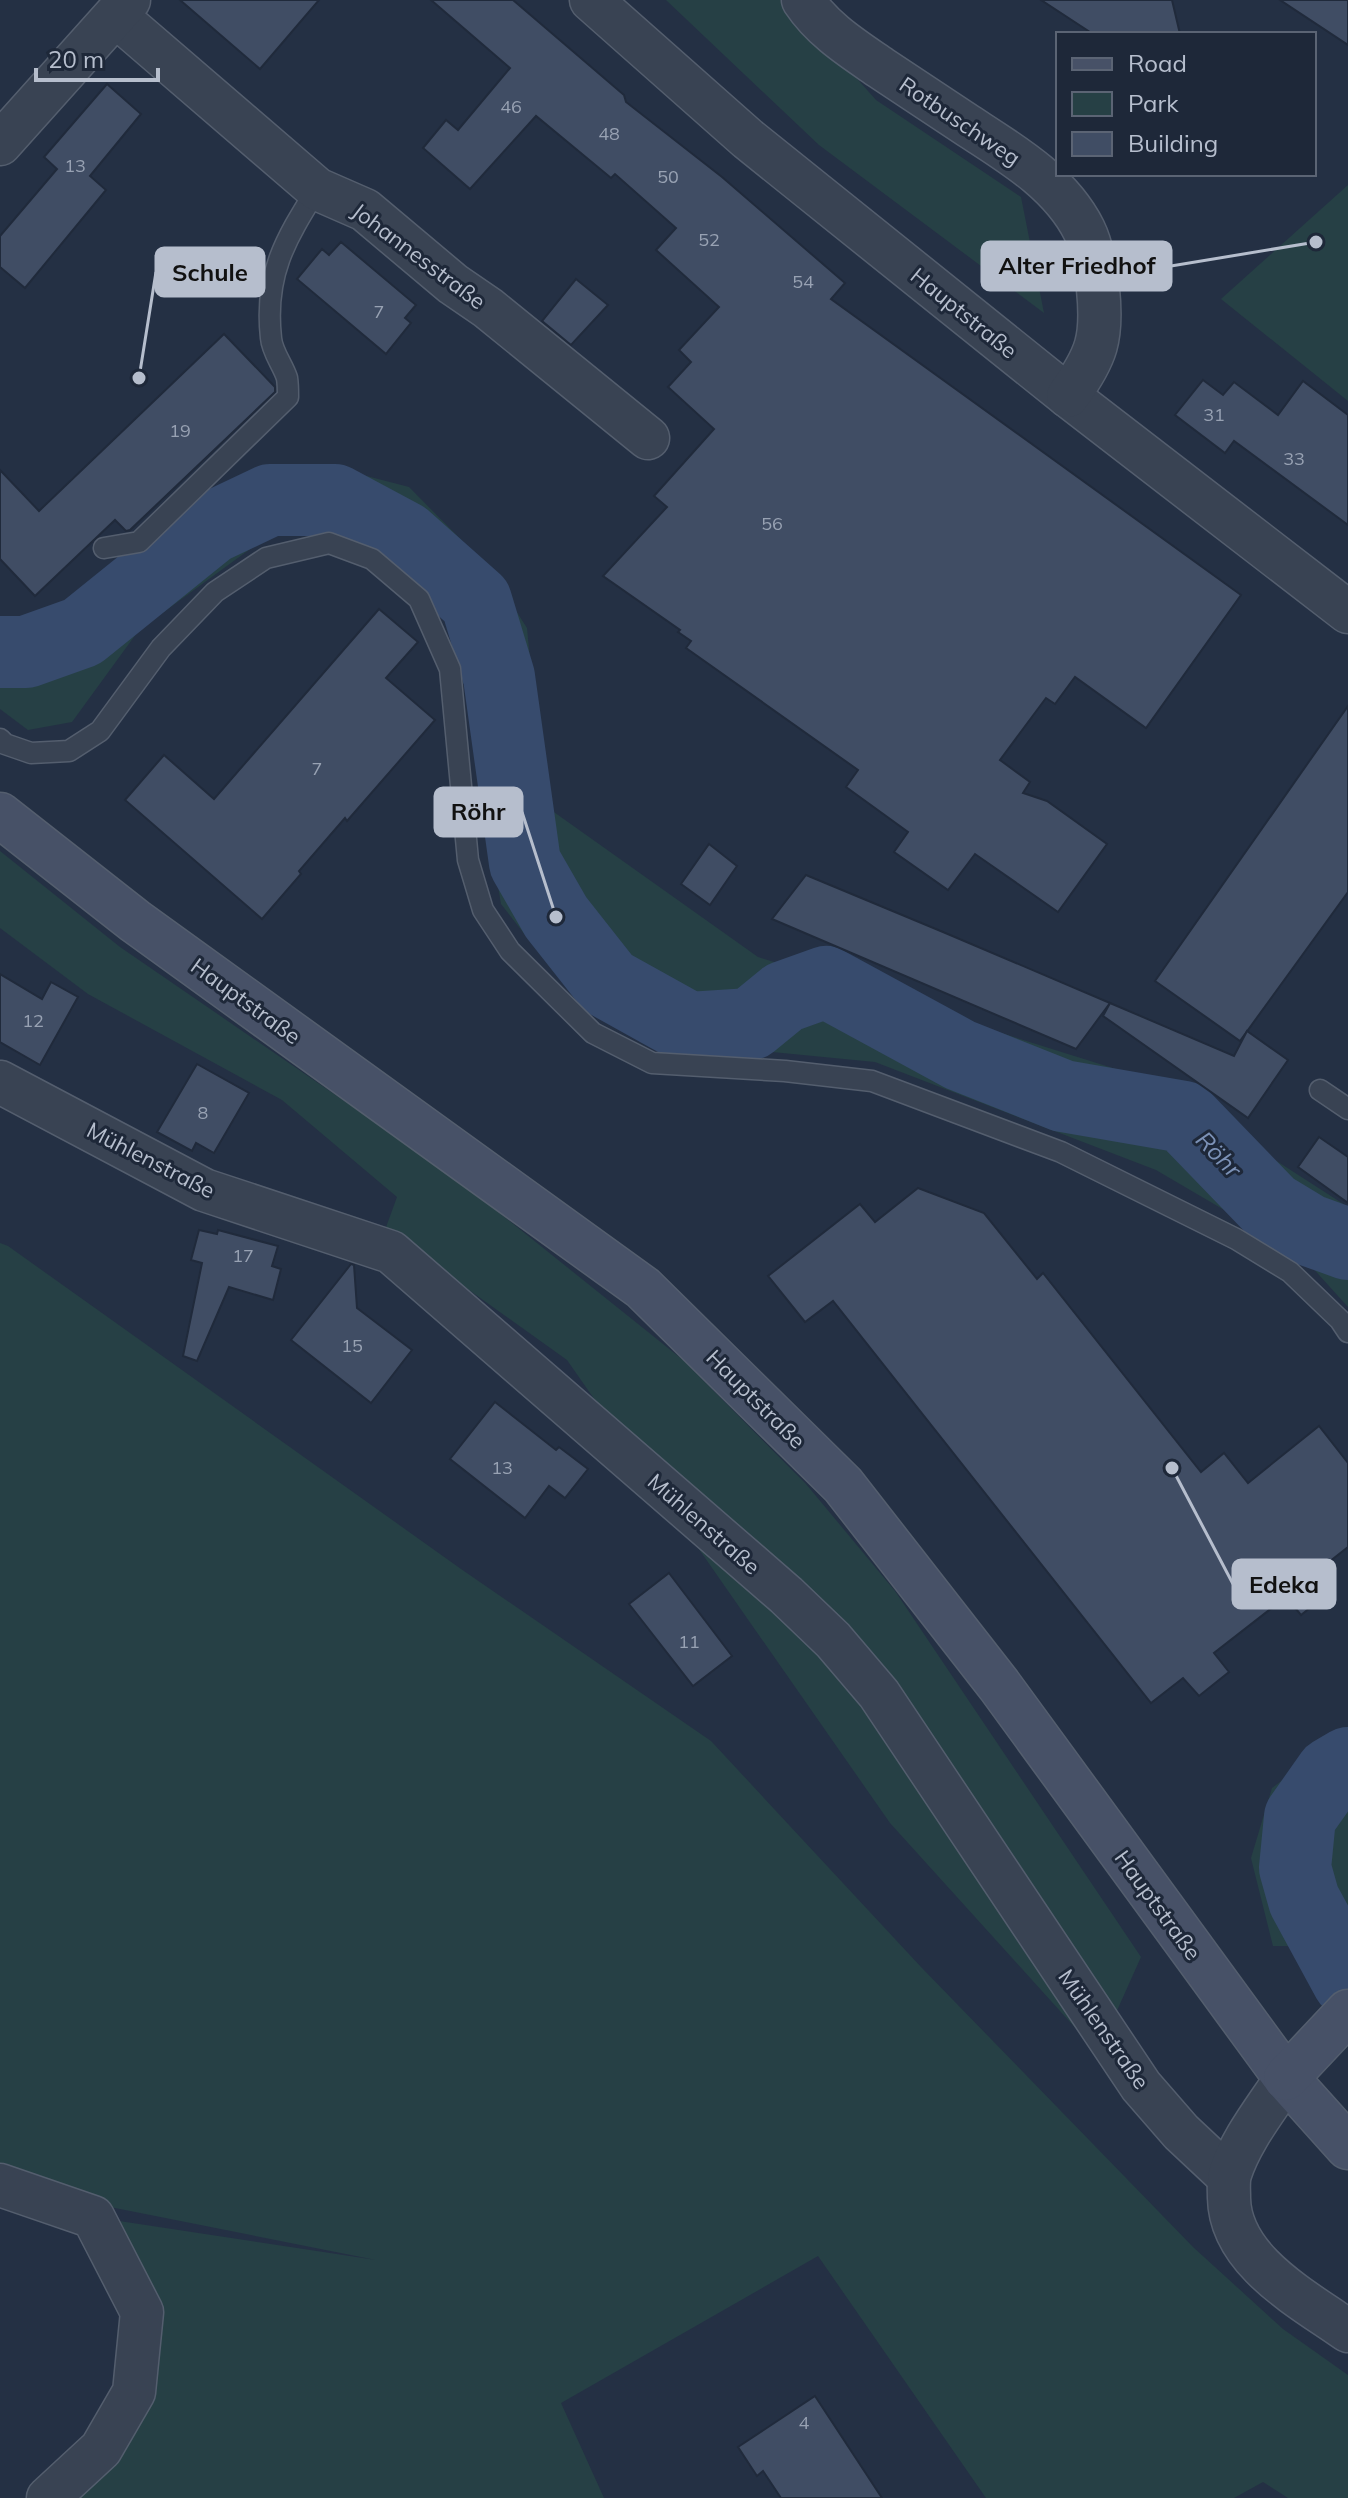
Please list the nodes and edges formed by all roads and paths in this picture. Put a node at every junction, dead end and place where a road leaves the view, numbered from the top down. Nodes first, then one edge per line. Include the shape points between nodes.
1 (591, 0) edge
2 (803, 0) edge
3 (123, 8) edge
4 (0, 144) edge
5 (317, 189) junction
6 (1068, 396) junction
7 (648, 438) dead end
8 (104, 548) dead end
9 (1348, 612) edge
10 (0, 739) edge
11 (0, 815) edge
12 (0, 1082) edge
13 (1320, 1090) dead end
14 (1348, 1109) edge
15 (1348, 1332) edge
16 (1340, 2020) edge
17 (1286, 2078) junction
18 (1348, 2147) edge
19 (1229, 2177) junction
20 (0, 2185) edge
21 (1348, 2331) edge
22 (48, 2498) edge

1 - 6 street, Hauptstraße via 748,139
2 - 6 street, Rotbuschweg via 839,40 1012,155 1076,215 1093,253 1101,325 1091,361
3 - 4 street, Johannesstraße
3 - 5 street, Johannesstraße
5 - 7 street, Johannesstraße via 365,210
5 - 8 lane via 278,257 271,292 271,341 287,379 288,397 139,542
6 - 9 street, Hauptstraße
10 - 15 lane via 31,753 69,751 100,731 161,648 204,603 266,558 329,543 372,559 419,599 450,669 468,860 483,910 510,951 593,1033 652,1063 872,1081 1061,1152 1236,1239 1290,1272
11 - 17 main road, Hauptstraße via 135,921 655,1299 843,1485 999,1685
12 - 19 street, Mühlenstraße via 204,1190 391,1252 775,1585 879,1694 1141,2086
13 - 14 lane
16 - 17 main road
17 - 18 main road, Hauptstraße
17 - 19 street
19 - 21 street via 1232,2223 1243,2243 1286,2287
20 - 22 street via 93,2217 142,2312 134,2392 101,2449

